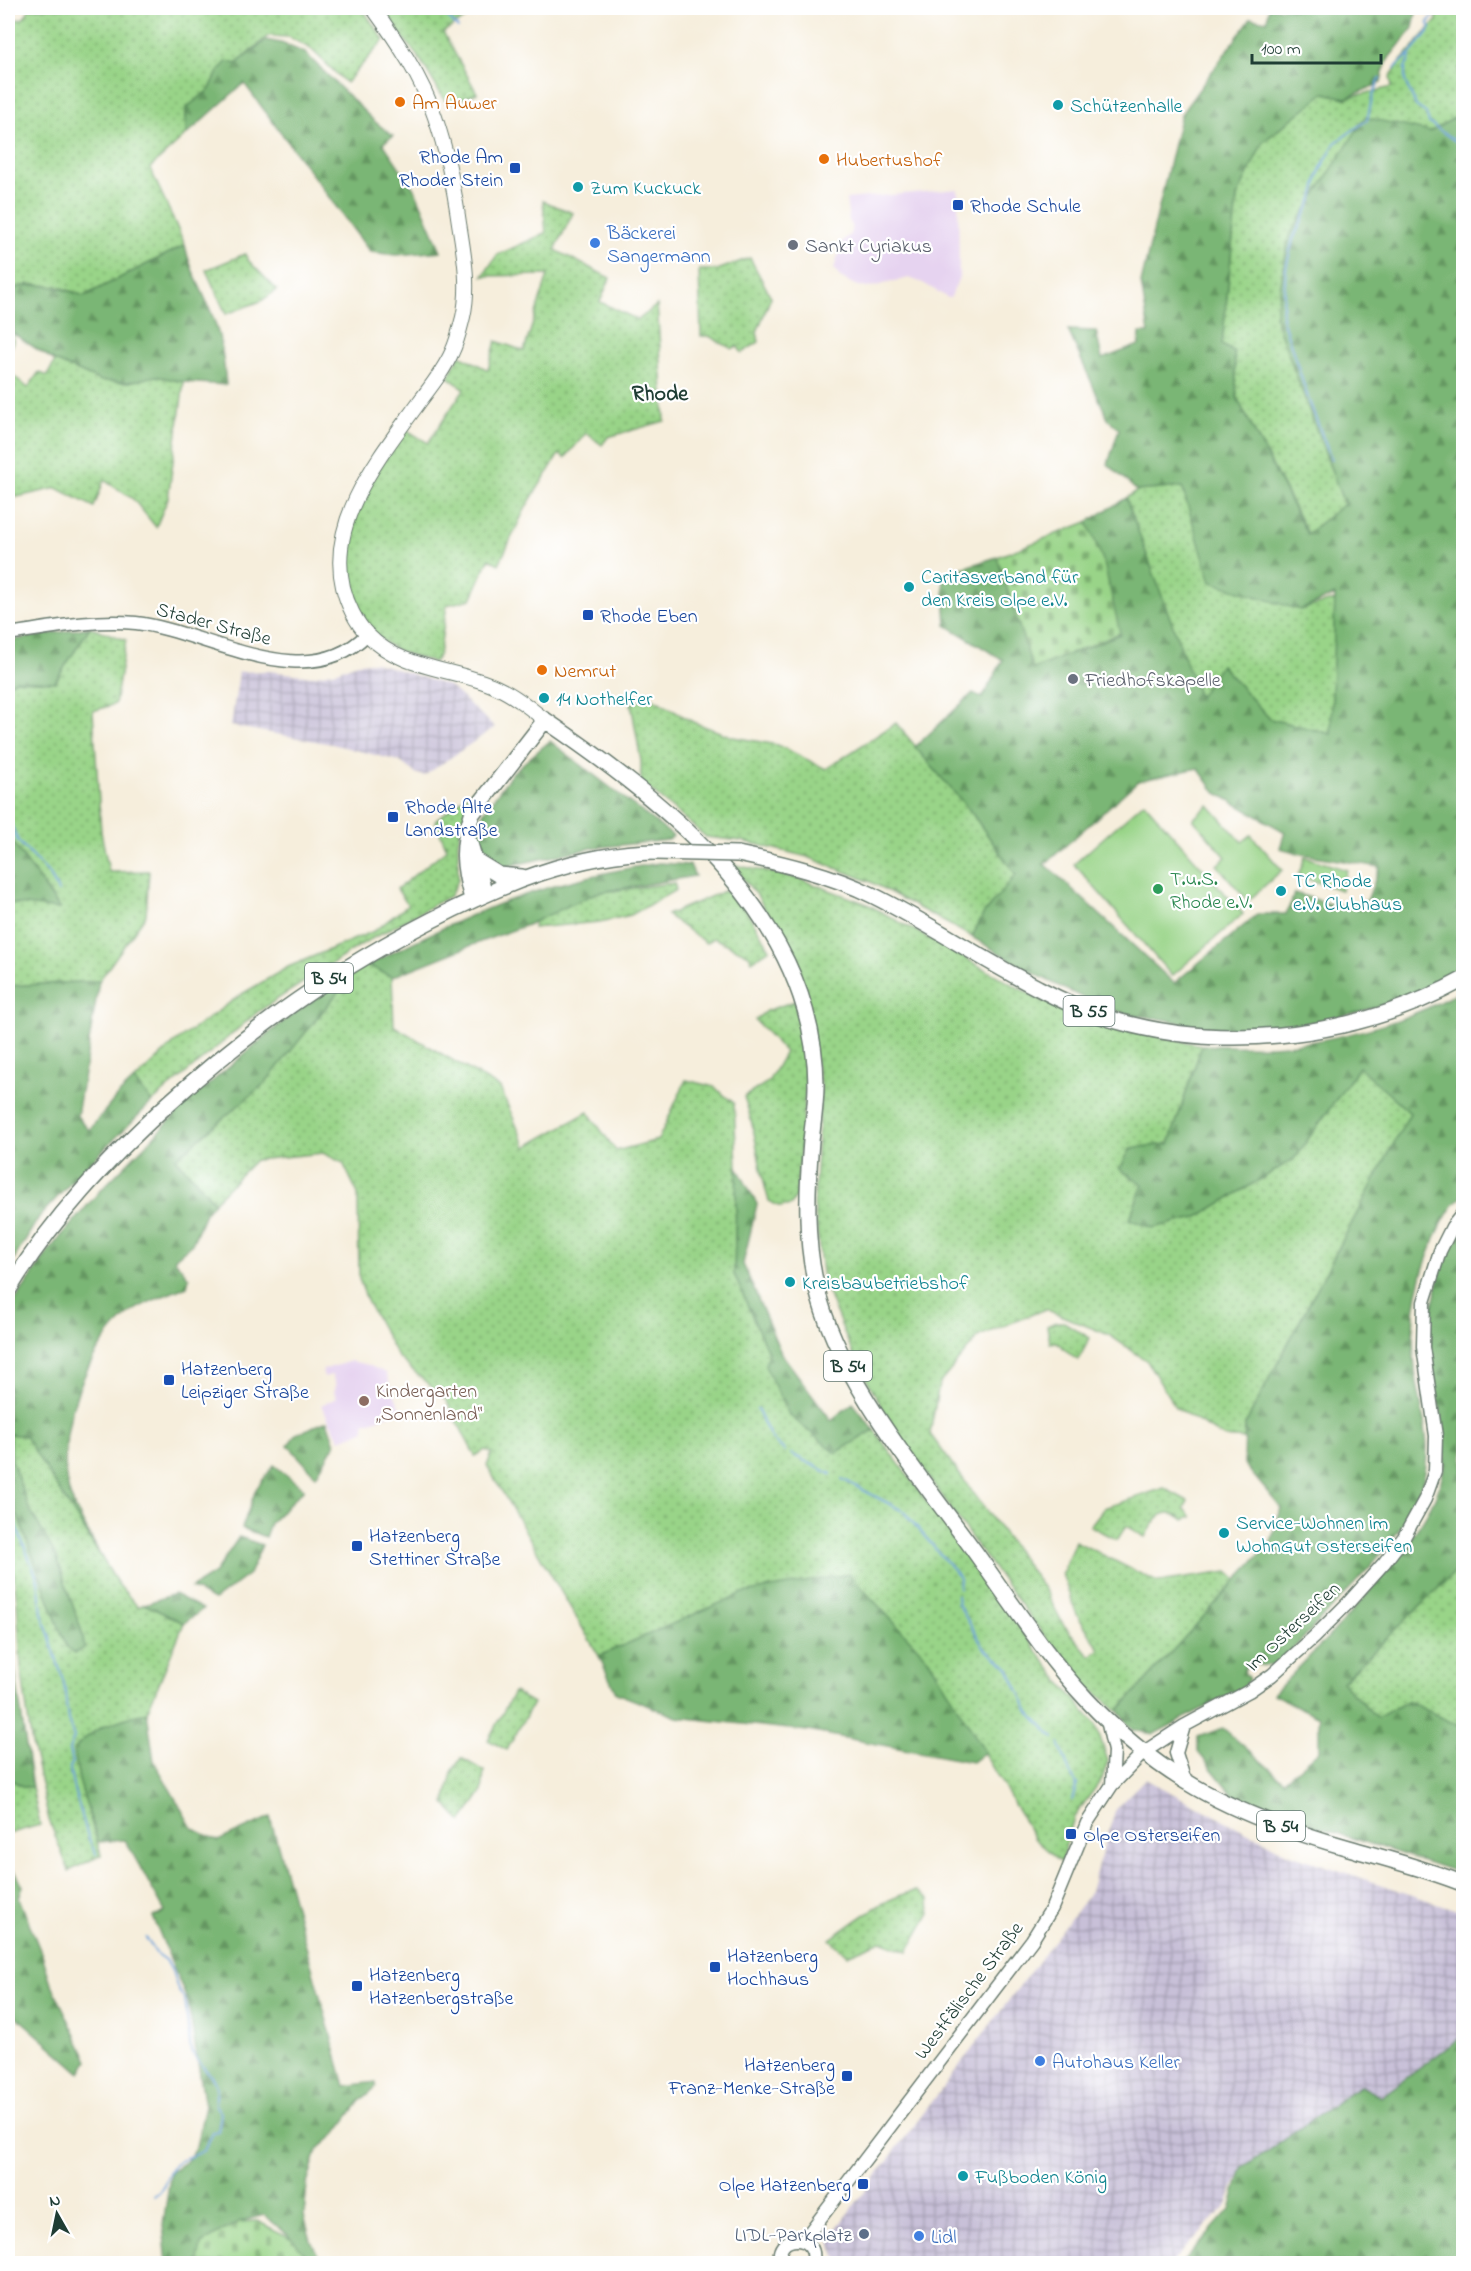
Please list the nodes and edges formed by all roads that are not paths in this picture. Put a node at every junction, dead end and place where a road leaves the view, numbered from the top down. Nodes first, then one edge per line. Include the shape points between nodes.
1 (373, 8) edge
2 (8, 634) edge
3 (367, 634) junction
4 (545, 720) junction
5 (467, 829) junction
6 (473, 859) junction
7 (528, 878) junction
8 (478, 896) junction
9 (1464, 979) edge
10 (1464, 1212) edge
11 (8, 1291) edge
12 (1107, 1720) junction
13 (1184, 1726) junction
14 (1144, 1752) junction
15 (1185, 1781) junction
16 (1112, 1785) junction
17 (1464, 1884) edge
18 (803, 2241) junction
19 (781, 2264) edge
20 (812, 2264) edge

1 - 3 main road via 404,54 435,117 450,168 466,285 453,351 371,471 342,537 340,565 345,594
2 - 3 street, Stader Straße via 80,624 132,623 169,628 274,660 306,662 346,650
3 - 4 main road via 390,653 411,662 497,687
4 - 5 main road via 478,804
4 - 12 main road, B 54 via 641,790 712,855 752,904 783,951 808,1016 816,1086 809,1240 815,1284 831,1334 866,1399 916,1472 1063,1672
5 - 6 main road
5 - 8 main road via 463,852
6 - 7 main road via 499,875
6 - 8 main road
7 - 8 main road, B 55
7 - 9 main road, B 55, bridge via 602,858 655,852 738,854 804,869 871,894 1039,989 1116,1021 1207,1036 1300,1033 1345,1024 1396,1009
8 - 11 main road, B 54 via 356,961 274,1015 199,1076 102,1168 50,1228
10 - 13 street, Im Osterseifen via 1440,1251 1424,1302 1423,1347 1437,1453 1435,1471 1419,1511 1384,1563 1293,1657 1249,1691
12 - 14 main road, B 54
12 - 16 street via 1114,1751
13 - 14 street, Im Osterseifen
13 - 15 street via 1176,1753
14 - 15 main road, B 54
14 - 16 street, Westfälische Straße
15 - 17 main road, B 54 via 1258,1818
16 - 18 street, Westfälische Straße via 1087,1823 1052,1908 1032,1940
18 - 19 street via 784,2244
18 - 20 street via 812,2248

